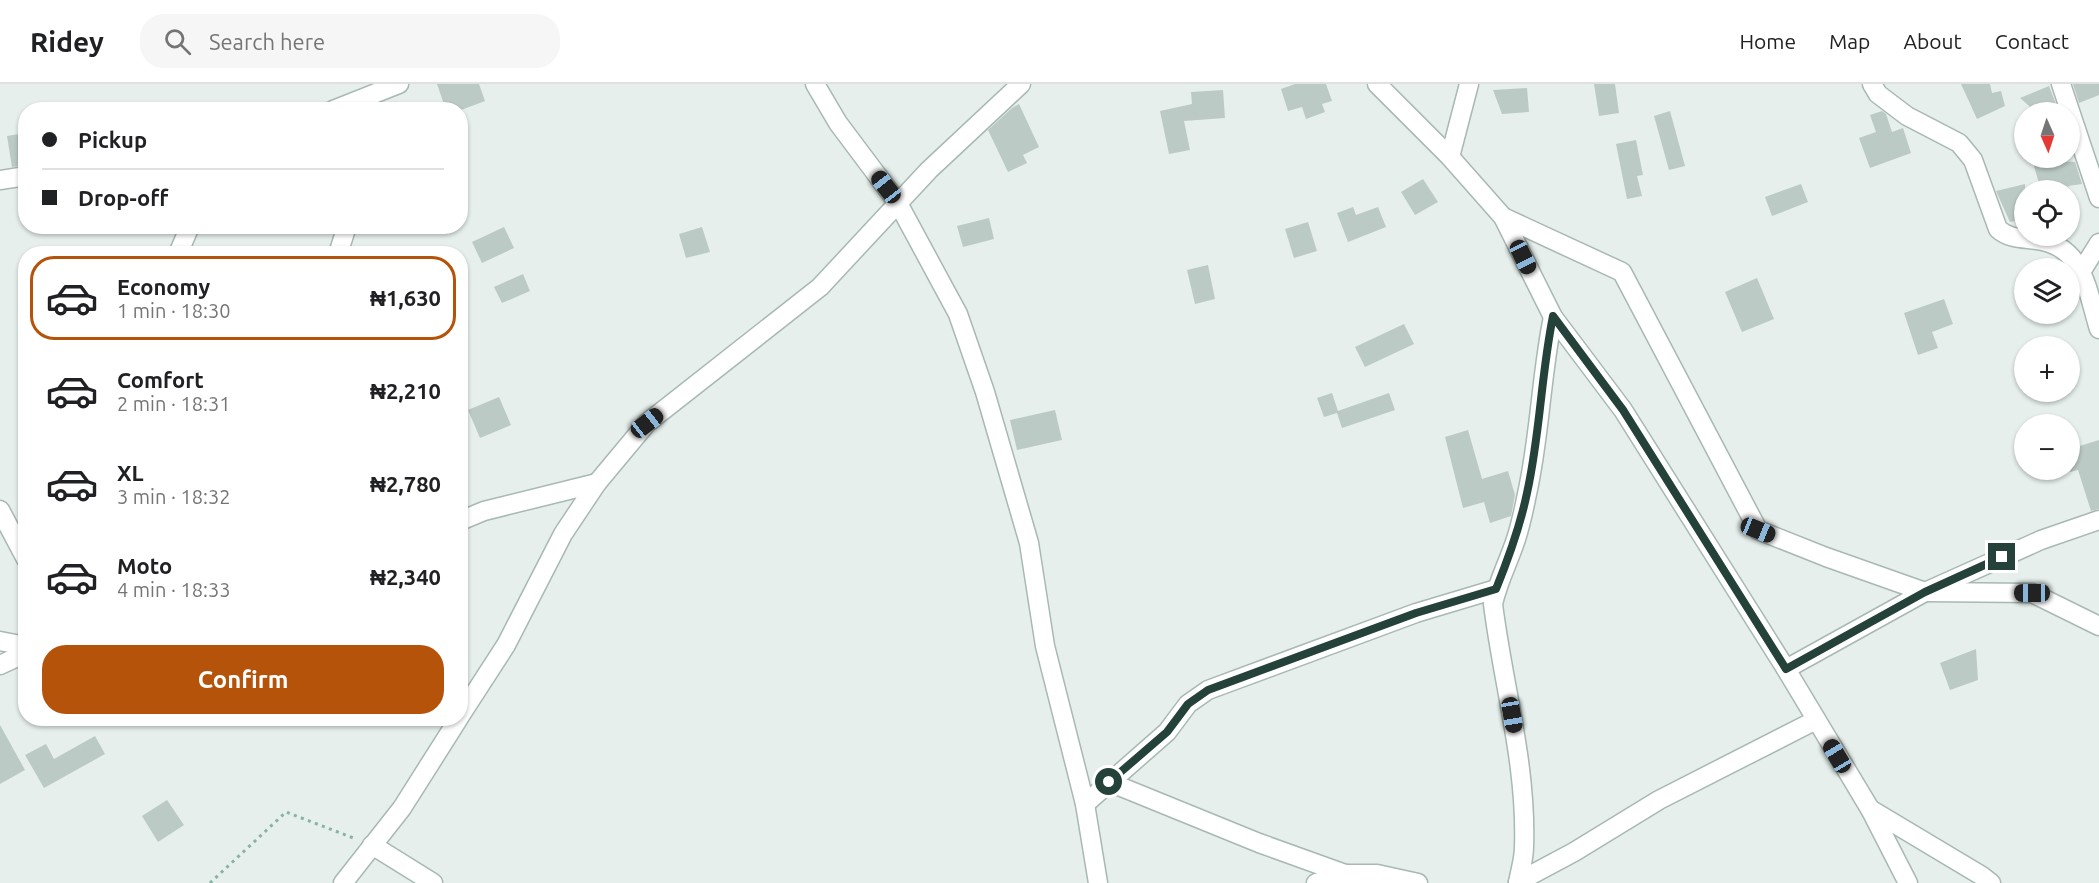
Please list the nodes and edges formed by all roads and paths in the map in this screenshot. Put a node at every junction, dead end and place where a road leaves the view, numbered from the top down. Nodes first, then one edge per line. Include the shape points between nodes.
1 (399, 84) edge
2 (815, 84) edge
3 (1021, 84) edge
4 (1377, 84) edge
5 (1469, 84) edge
6 (1872, 84) edge
7 (2061, 84) edge
8 (355, 102) edge
9 (1450, 157) junction
10 (18, 177) edge
11 (0, 180) edge
12 (2099, 198) edge
13 (898, 203) junction
14 (1503, 217) junction
15 (2099, 243) edge
16 (2082, 272) junction
17 (1553, 316) junction
18 (2099, 329) edge
19 (597, 483) junction
20 (0, 510) edge
21 (468, 517) edge
22 (2099, 520) edge
23 (18, 544) edge
24 (1496, 589) junction
25 (1925, 592) junction
26 (2099, 626) edge
27 (0, 641) edge
28 (18, 644) edge
29 (18, 656) edge
30 (0, 665) edge
31 (1786, 669) junction
32 (468, 704) edge
33 (1816, 720) junction
34 (454, 726) edge
35 (1109, 782) junction
36 (1085, 804) junction
37 (1870, 810) junction
38 (372, 845) junction
39 (1345, 874) junction
40 (210, 883) edge
41 (343, 883) edge
42 (433, 883) edge
43 (1098, 883) edge
44 (1316, 883) edge
45 (1418, 883) edge
46 (1518, 883) edge
47 (1908, 883) edge
48 (1991, 883) edge

1 - 8 street
2 - 13 street via 838,123
3 - 13 street
4 - 9 street
5 - 9 street
6 - 16 street via 1878,94 1907,116 1959,143 1973,160 1998,229 2006,236 2052,242 2072,255
7 - 12 street
9 - 14 street
10 - 11 street
13 - 19 street via 820,287 647,423
13 - 36 street via 958,314 985,392 1029,543 1045,646
14 - 17 street
14 - 25 street via 1622,273 1758,530
15 - 16 street
16 - 18 street
17 - 24 street via 1528,493 1516,540
17 - 31 street via 1623,410
19 - 21 street
19 - 32 street via 563,534 506,645
20 - 23 street
22 - 25 street via 2041,540
24 - 35 street via 1416,613 1208,690 1188,704 1167,732
24 - 46 street via 1494,612 1524,799 1524,849
25 - 26 street via 2032,593
25 - 31 street
27 - 28 street
29 - 30 street
31 - 33 street
33 - 37 street
33 - 46 street via 1659,801
34 - 38 street via 402,807
35 - 36 street
35 - 39 street
36 - 43 street
37 - 47 street
37 - 48 street
38 - 40 path via 286,812
38 - 41 street
38 - 42 street
39 - 44 street
39 - 45 street via 1377,874

